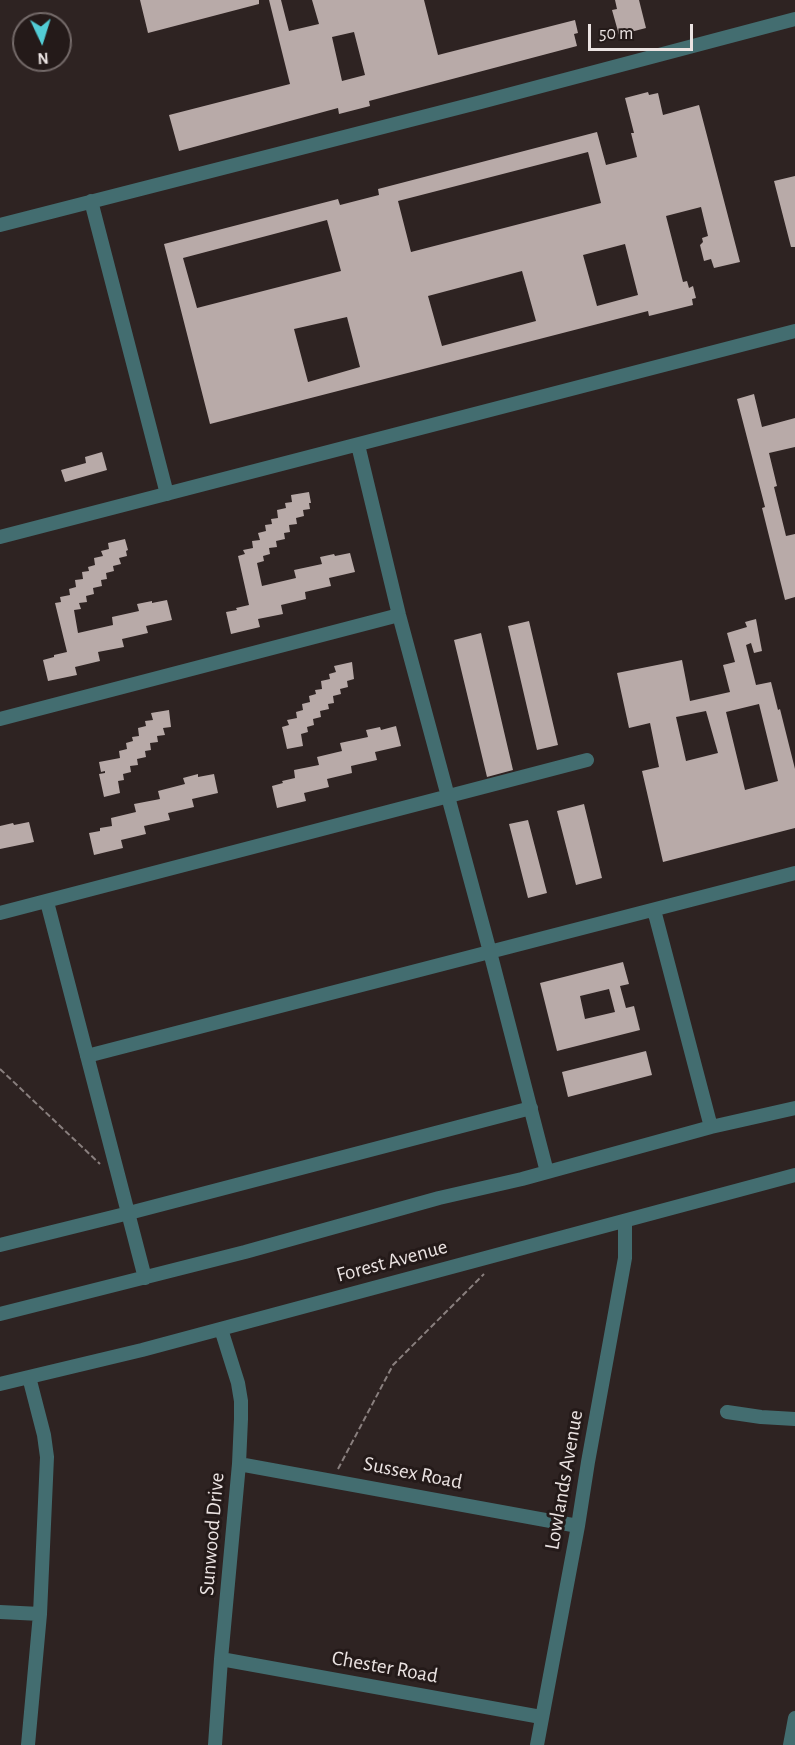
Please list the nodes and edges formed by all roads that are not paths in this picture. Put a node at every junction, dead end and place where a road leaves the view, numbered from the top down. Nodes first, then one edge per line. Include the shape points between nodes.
1 (795, 19) edge
2 (91, 201) junction
3 (0, 225) edge
4 (795, 331) edge
5 (358, 445) junction
6 (167, 494) junction
7 (0, 537) edge
8 (399, 615) junction
9 (0, 719) edge
10 (587, 760) dead end
11 (449, 797) junction
12 (795, 873) edge
13 (47, 902) junction
14 (654, 910) junction
15 (0, 914) edge
16 (490, 952) junction
17 (87, 1056) junction
18 (531, 1108) junction
19 (795, 1108) edge
20 (711, 1127) junction
21 (547, 1172) junction
22 (795, 1175) edge
23 (129, 1213) junction
24 (625, 1221) junction
25 (0, 1245) edge
26 (145, 1278) junction
27 (0, 1314) edge
28 (221, 1329) junction
29 (29, 1377) junction
30 (0, 1384) edge
31 (727, 1412) dead end
32 (795, 1419) edge
33 (239, 1464) junction
34 (578, 1526) junction
35 (0, 1612) edge
36 (40, 1614) junction
37 (221, 1659) junction
38 (542, 1717) junction
39 (795, 1718) edge
40 (28, 1745) edge
41 (215, 1745) edge
42 (537, 1745) edge
43 (790, 1745) edge

1 - 2 street
2 - 3 street
2 - 6 street
4 - 5 street
5 - 6 street
5 - 8 street
6 - 7 street
8 - 9 street
8 - 11 street
10 - 11 street
11 - 13 street
11 - 16 street
12 - 14 street
13 - 15 street
13 - 17 street
14 - 16 street
14 - 20 street
16 - 17 street
16 - 18 street
17 - 23 street
18 - 21 street
18 - 23 street
19 - 20 street
20 - 21 street
21 - 26 street
22 - 24 street, Forest Avenue
23 - 25 street
23 - 26 street
24 - 28 street, Forest Avenue
24 - 34 street, Lowlands Avenue via 625,1258
26 - 27 street
28 - 29 street, Forest Avenue
28 - 33 street, Sunwood Drive via 241,1401
29 - 30 street, Forest Avenue
29 - 36 street via 47,1457
31 - 32 street
33 - 34 street, Sussex Road
33 - 37 street, Sunwood Drive
34 - 38 street, Lowlands Avenue
35 - 36 street
36 - 40 street
37 - 38 street, Chester Road
37 - 41 street, Sunwood Drive
38 - 42 street, Lowlands Avenue
39 - 43 street

